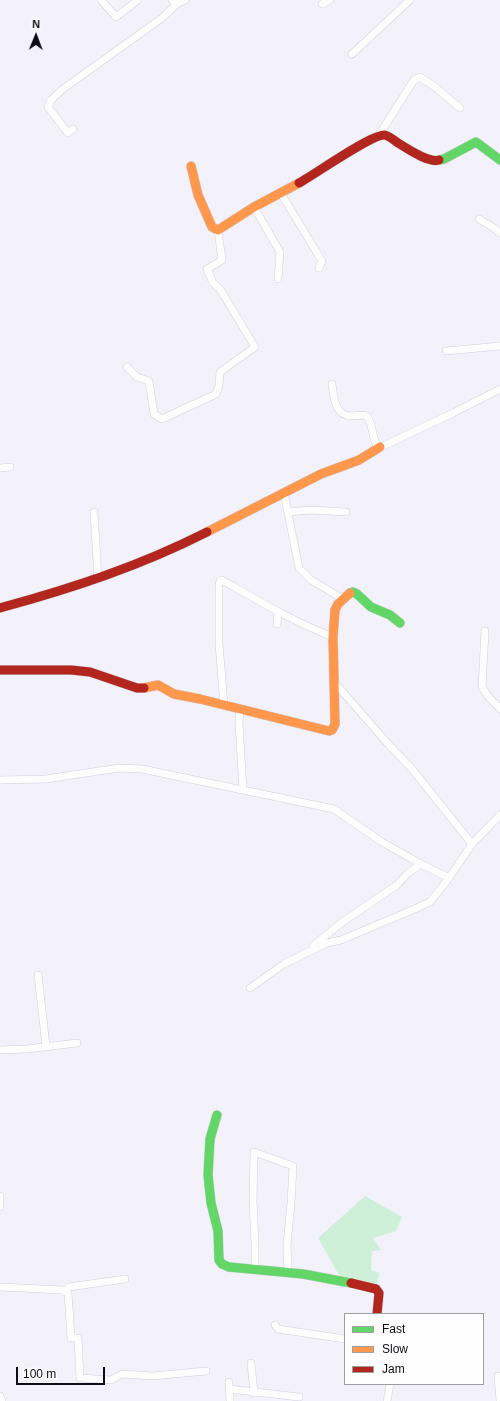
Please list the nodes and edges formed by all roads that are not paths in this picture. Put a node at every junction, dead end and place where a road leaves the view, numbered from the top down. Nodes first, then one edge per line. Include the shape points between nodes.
1 (101, 0) edge
2 (138, 0) edge
3 (330, 0) edge
4 (410, 0) edge
5 (178, 1) edge
6 (322, 4) dead end
7 (352, 54) dead end
8 (460, 108) dead end
9 (73, 130) dead end
10 (379, 135) junction
11 (500, 160) edge
12 (191, 166) dead end
13 (280, 192) junction
14 (254, 207) junction
15 (479, 219) dead end
16 (218, 230) junction
17 (500, 233) edge
18 (319, 268) dead end
19 (278, 279) dead end
20 (500, 346) edge
21 (446, 351) dead end
22 (127, 367) dead end
23 (332, 384) dead end
24 (500, 389) edge
25 (380, 448) junction
26 (10, 467) dead end
27 (0, 468) edge
28 (284, 492) junction
29 (94, 512) dead end
30 (288, 512) junction
31 (346, 512) dead end
32 (98, 579) junction
33 (343, 599) junction
34 (0, 608) edge
35 (278, 613) junction
36 (400, 622) dead end
37 (277, 624) dead end
38 (484, 630) dead end
39 (333, 637) junction
40 (0, 670) edge
41 (335, 683) junction
42 (224, 705) junction
43 (500, 709) edge
44 (240, 710) junction
45 (0, 780) edge
46 (243, 790) junction
47 (500, 816) edge
48 (472, 844) junction
49 (421, 864) junction
50 (449, 878) junction
51 (300, 956) junction
52 (38, 975) dead end
53 (250, 988) dead end
54 (76, 1043) dead end
55 (46, 1046) junction
56 (0, 1050) edge
57 (217, 1115) dead end
58 (0, 1196) edge
59 (0, 1207) edge
60 (255, 1269) junction
61 (288, 1272) junction
62 (124, 1279) dead end
63 (0, 1287) edge
64 (64, 1291) junction
65 (377, 1313) edge
66 (274, 1325) dead end
67 (344, 1339) edge
68 (251, 1363) dead end
69 (206, 1371) dead end
70 (498, 1376) dead end
71 (390, 1385) edge
72 (254, 1393) junction
73 (0, 1396) edge
74 (299, 1397) dead end
75 (500, 1400) edge
76 (2, 1401) edge
77 (230, 1401) edge
78 (387, 1401) edge

1 - 2 street via 116,18
3 - 6 street
4 - 7 street
5 - 9 street via 162,18 76,78 51,100 48,107 68,133
8 - 10 street via 435,87 420,78 414,80
10 - 11 street via 386,135 412,152 435,161 476,142
10 - 13 street via 312,176
12 - 16 street via 198,195 212,227
13 - 14 street
13 - 18 street via 322,261
14 - 16 street
14 - 19 street via 280,252
15 - 17 street
16 - 22 street via 222,260 207,269 213,283 220,289 255,347 220,372 216,394 162,419 154,414 149,381 138,377
20 - 21 street
23 - 25 street via 337,408 346,415 367,416 377,447
24 - 25 street
25 - 28 street via 370,455
26 - 27 street
28 - 30 street
28 - 32 street via 183,544
29 - 32 street
30 - 31 street
30 - 33 street via 299,568 311,580
32 - 34 street
33 - 36 street via 349,593 357,594 371,607
33 - 39 street via 336,610
35 - 37 street
35 - 39 street
35 - 42 street via 220,581 219,644
38 - 43 street via 482,687
39 - 41 street
40 - 42 street via 90,672 141,689 158,685 179,695
41 - 44 street via 335,724 330,731
41 - 48 street via 412,769
42 - 44 street
44 - 46 street
45 - 46 street via 46,779 119,768 142,769
46 - 49 street via 334,809 382,842
47 - 48 street
48 - 50 street
49 - 50 street
49 - 51 street via 408,872 397,885 341,923
50 - 51 street via 430,902
51 - 53 street
52 - 55 street
54 - 55 street
55 - 56 street
57 - 60 street via 210,1139 208,1175 218,1231 219,1260 229,1267
58 - 59 street
60 - 61 street
60 - 61 street via 252,1200 254,1152 294,1166 287,1244
61 - 65 street via 332,1278 376,1289 379,1293
62 - 64 street via 69,1287
63 - 64 street
64 - 69 street via 68,1293 71,1338 78,1338 80,1378 111,1380 122,1374 153,1376
66 - 67 street via 278,1329
68 - 72 street
70 - 75 street
71 - 78 street
72 - 74 street
72 - 77 street via 229,1385
73 - 76 street

